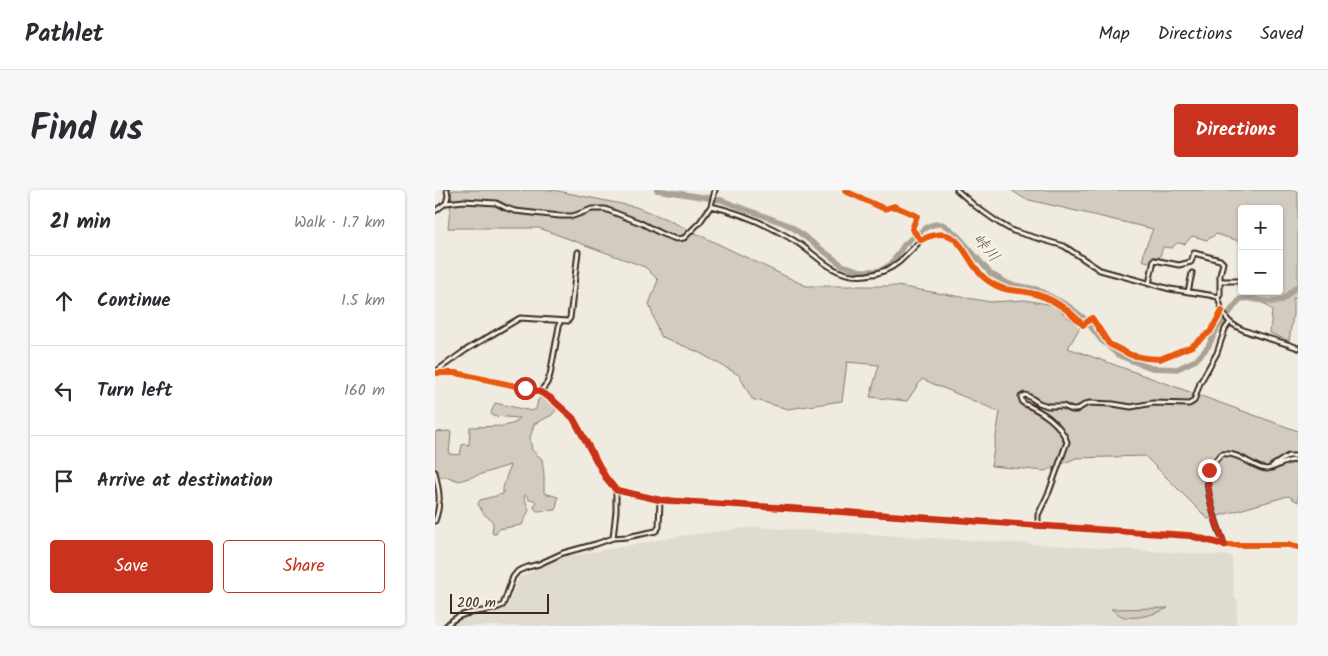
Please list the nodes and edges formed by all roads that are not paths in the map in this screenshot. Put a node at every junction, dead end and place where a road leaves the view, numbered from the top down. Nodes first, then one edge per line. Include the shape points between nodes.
1 (447, 190) edge
2 (957, 190) edge
3 (715, 191) edge
4 (845, 191) edge
5 (446, 203) junction
6 (711, 206) junction
7 (435, 211) edge
8 (921, 240) junction
9 (578, 252) dead end
10 (1192, 273) dead end
11 (1238, 281) edge
12 (1220, 282) junction
13 (1149, 284) junction
14 (1188, 292) junction
15 (1217, 298) junction
16 (1223, 311) junction
17 (560, 321) junction
18 (1229, 321) junction
19 (1298, 348) edge
20 (435, 373) edge
21 (540, 392) junction
22 (1298, 456) edge
23 (1298, 460) edge
24 (1268, 469) junction
25 (435, 472) edge
26 (616, 490) junction
27 (660, 500) junction
28 (435, 520) edge
29 (1038, 526) junction
30 (613, 538) junction
31 (1225, 545) junction
32 (1298, 547) edge
33 (446, 626) edge

1 - 5 street
2 - 13 street via 1013,231 1064,246 1100,270
3 - 6 street
4 - 8 street via 885,209 894,206 917,216 912,229
5 - 6 street via 488,202 515,211 560,216 605,209 676,239 684,238
5 - 7 street
6 - 8 street via 729,210 775,230 831,268 855,276 890,268
8 - 16 street via 939,233 957,241 976,269 995,286 1035,294 1055,302 1083,325 1092,318 1109,344 1131,355 1160,359 1191,346 1210,332
9 - 17 street via 570,318
10 - 14 street
11 - 12 street
12 - 13 street via 1223,263 1194,253 1191,262 1179,265 1154,260
12 - 15 street
13 - 14 street
14 - 15 street
15 - 16 street
16 - 18 street
17 - 20 street via 520,318
17 - 21 street via 550,375
18 - 19 street via 1237,328
18 - 29 street via 1194,401 1189,404 1153,403 1131,407 1090,403 1072,410 1048,406 1025,395 1021,397 1023,403 1056,425 1067,442 1038,515
20 - 21 street via 456,373
21 - 26 street via 573,418 605,477
22 - 24 street via 1288,456
23 - 24 street
24 - 31 street via 1229,453 1222,454 1209,470 1208,487 1215,520
25 - 28 street via 440,502
26 - 27 street
26 - 30 street
27 - 29 street
27 - 30 street via 656,531
29 - 31 street via 1190,536
30 - 33 street via 563,552 518,571 503,604 467,613
31 - 32 street

